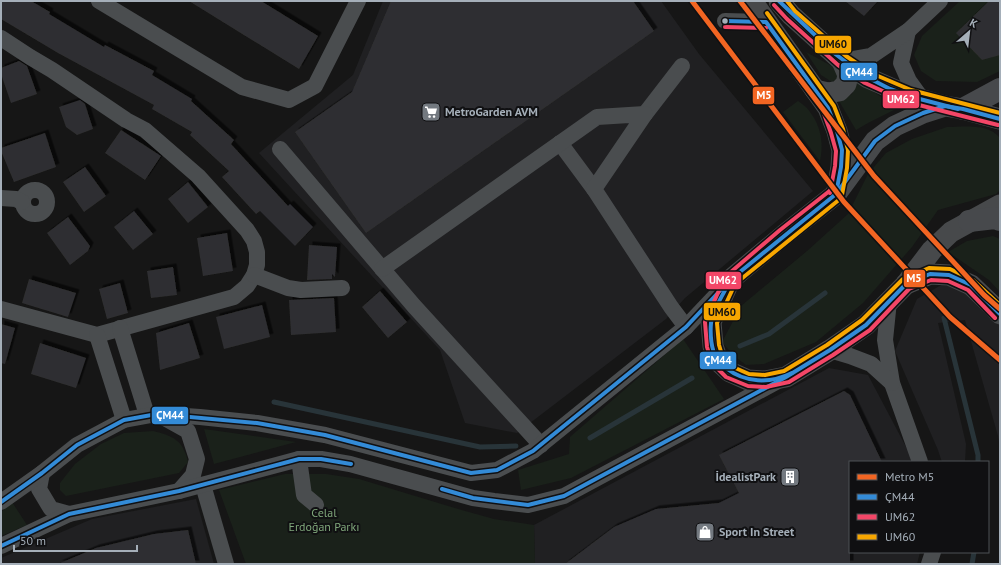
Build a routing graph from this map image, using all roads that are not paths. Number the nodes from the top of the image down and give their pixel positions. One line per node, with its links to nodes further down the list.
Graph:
1 (99, 1): 2 (street)
2 (358, 1)
3 (752, 1): 7 (main road)
4 (779, 1): 10 (main road)
5 (940, 1): 8 (street)
6 (725, 21): 7 (street)
7 (766, 22): 13 (main road)
8 (908, 31): 10 (street); 14 (street)
9 (2, 41): 28 (street)
10 (842, 61): 13 (main road); 14 (main road)
11 (682, 66): 16 (street)
12 (1000, 89): 15 (highway)
13 (815, 90): 21 (main road)
14 (922, 99): 15 (main road)
15 (954, 108): 17 (main road); 21 (main road)
16 (645, 114): 18 (street); 20 (street)
17 (1000, 119)
18 (560, 143): 20 (street); 27 (street)
19 (280, 149): 27 (street)
20 (594, 189): 35 (street)
21 (836, 194): 29 (main road)
22 (1, 198): 23 (street)
23 (22, 202)
24 (1000, 206): 26 (main road)
25 (1000, 220): 26 (highway)
26 (969, 221): 30 (main road)
27 (382, 269): 43 (street)
28 (254, 275): 31 (street); 36 (street)
29 (730, 280): 35 (street); 39 (main road)
30 (906, 284): 32 (main road); 34 (main road)
31 (342, 288)
32 (889, 301): 38 (main road); 40 (street)
33 (1, 310): 37 (street)
34 (1000, 314)
35 (686, 327): 43 (street)
36 (120, 328): 37 (street); 41 (street)
37 (97, 335): 42 (street)
38 (830, 350): 39 (main road); 40 (street)
39 (786, 377): 44 (street)
40 (892, 383): 45 (street)
41 (152, 415): 42 (street); 43 (street); 48 (street)
42 (124, 420): 46 (street)
43 (541, 445)
44 (299, 459): 47 (street); 50 (street)
45 (920, 461)
46 (42, 473): 49 (street); 51 (street)
47 (204, 485): 48 (street); 54 (street)
48 (179, 491): 51 (street)
49 (1, 502)
50 (316, 505)
51 (69, 514): 52 (street)
52 (1, 546)
53 (933, 553): 55 (street)
54 (230, 563)
55 (929, 564)

